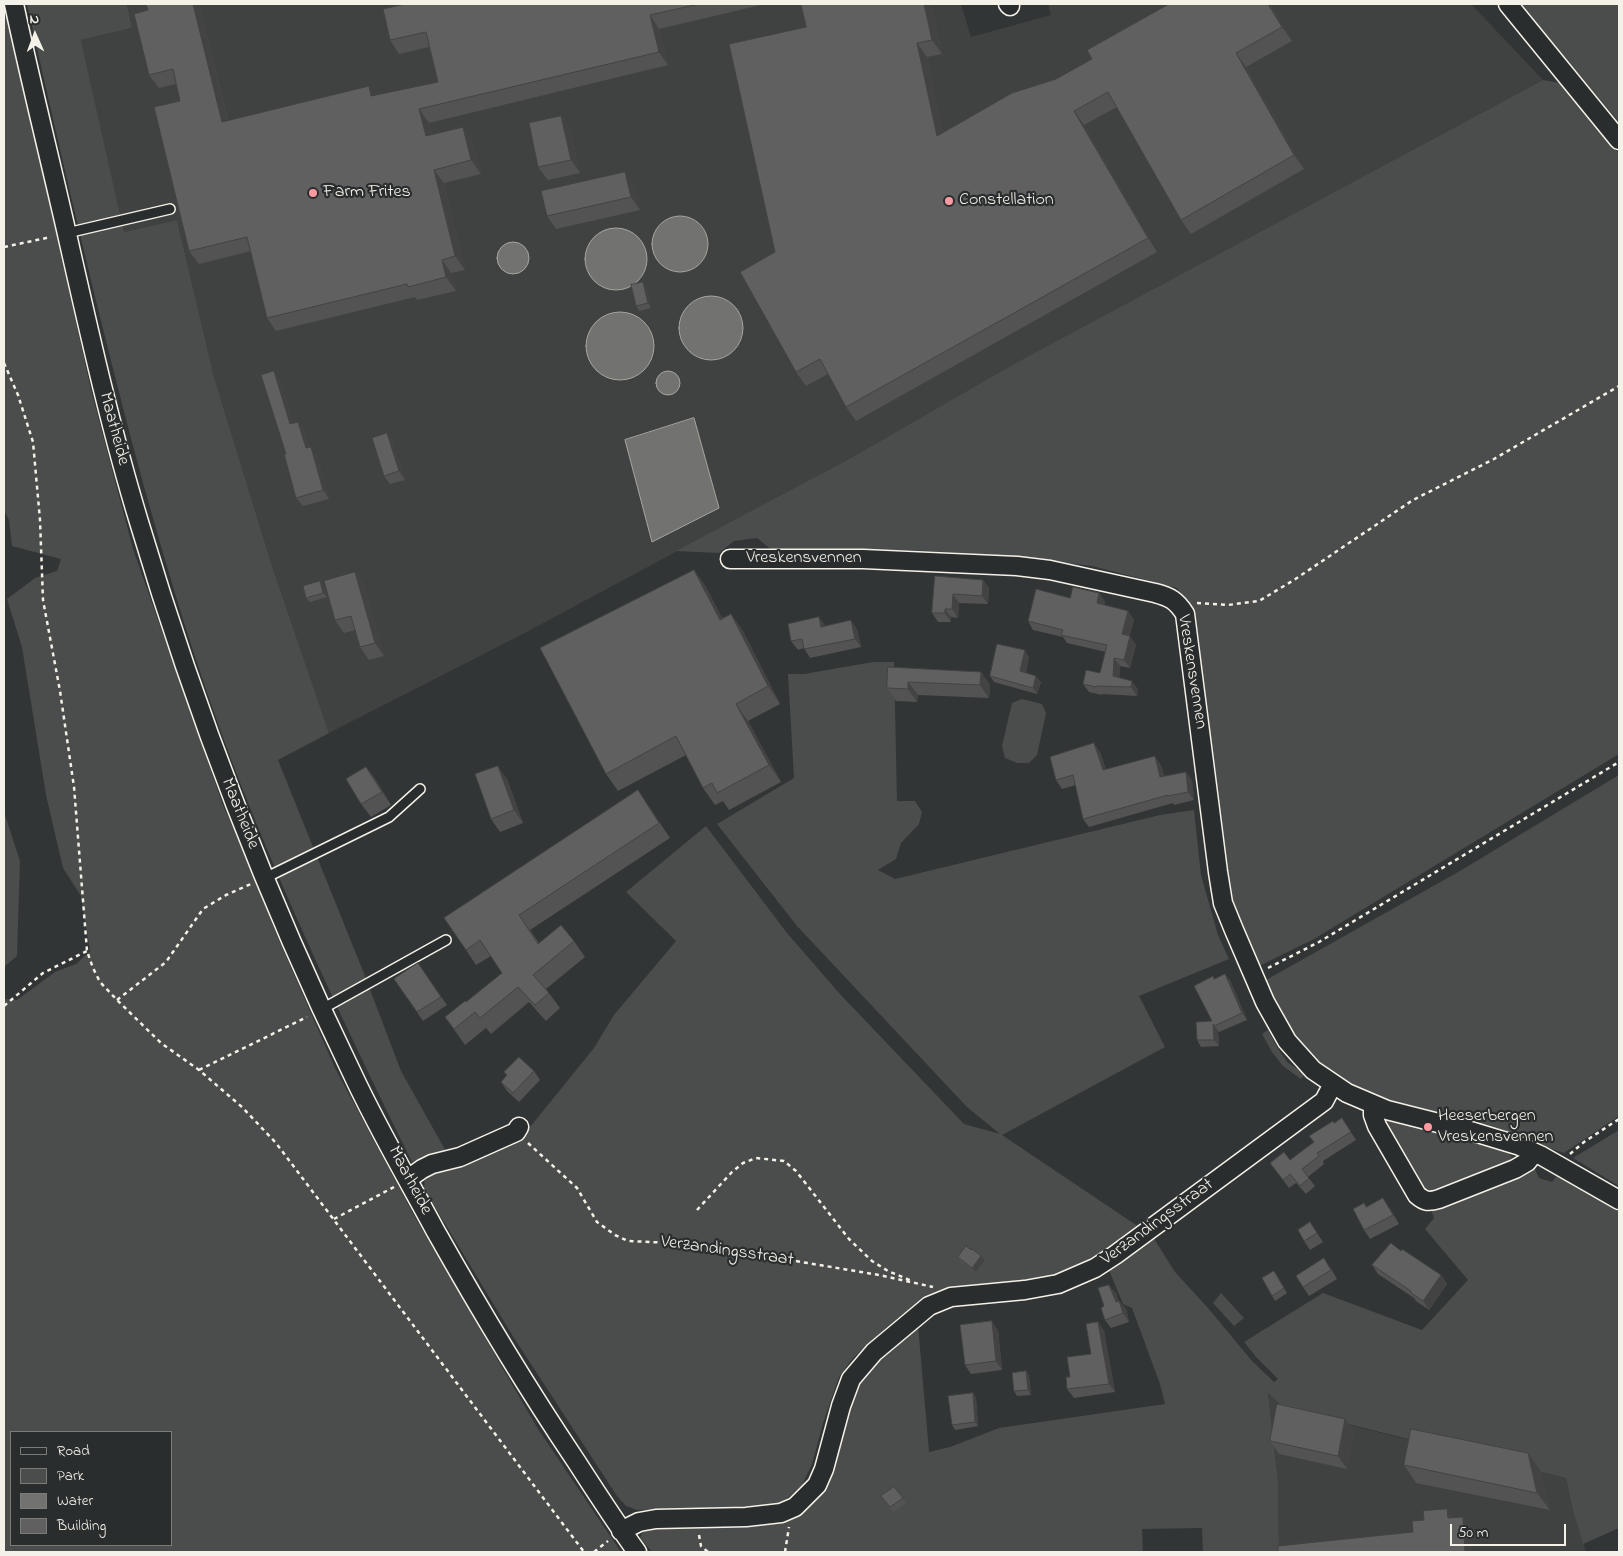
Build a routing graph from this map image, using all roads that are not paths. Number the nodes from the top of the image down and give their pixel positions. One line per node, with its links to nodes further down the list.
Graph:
1 (14, 4): 5 (street, Maatheide)
2 (1508, 4): 3 (street)
3 (1619, 140)
4 (170, 209): 5 (lane)
5 (67, 233): 8 (street, Maatheide)
6 (730, 559): 11 (street, Vreskensvennen)
7 (420, 789): 8 (lane)
8 (265, 878): 10 (street, Maatheide)
9 (446, 940): 10 (lane)
10 (322, 1009): 15 (street, Maatheide)
11 (1333, 1084): 12 (street, Vreskensvennen); 17 (street, Verzandingsstraat)
12 (1373, 1104): 14 (street, Vreskensvennen); 14 (street)
13 (517, 1129): 15 (street)
14 (1534, 1153): 16 (street, Vreskensvennen)
15 (408, 1179): 17 (street, Maatheide)
16 (1619, 1200)
17 (621, 1530): 18 (street, Maatheide)
18 (637, 1552)

